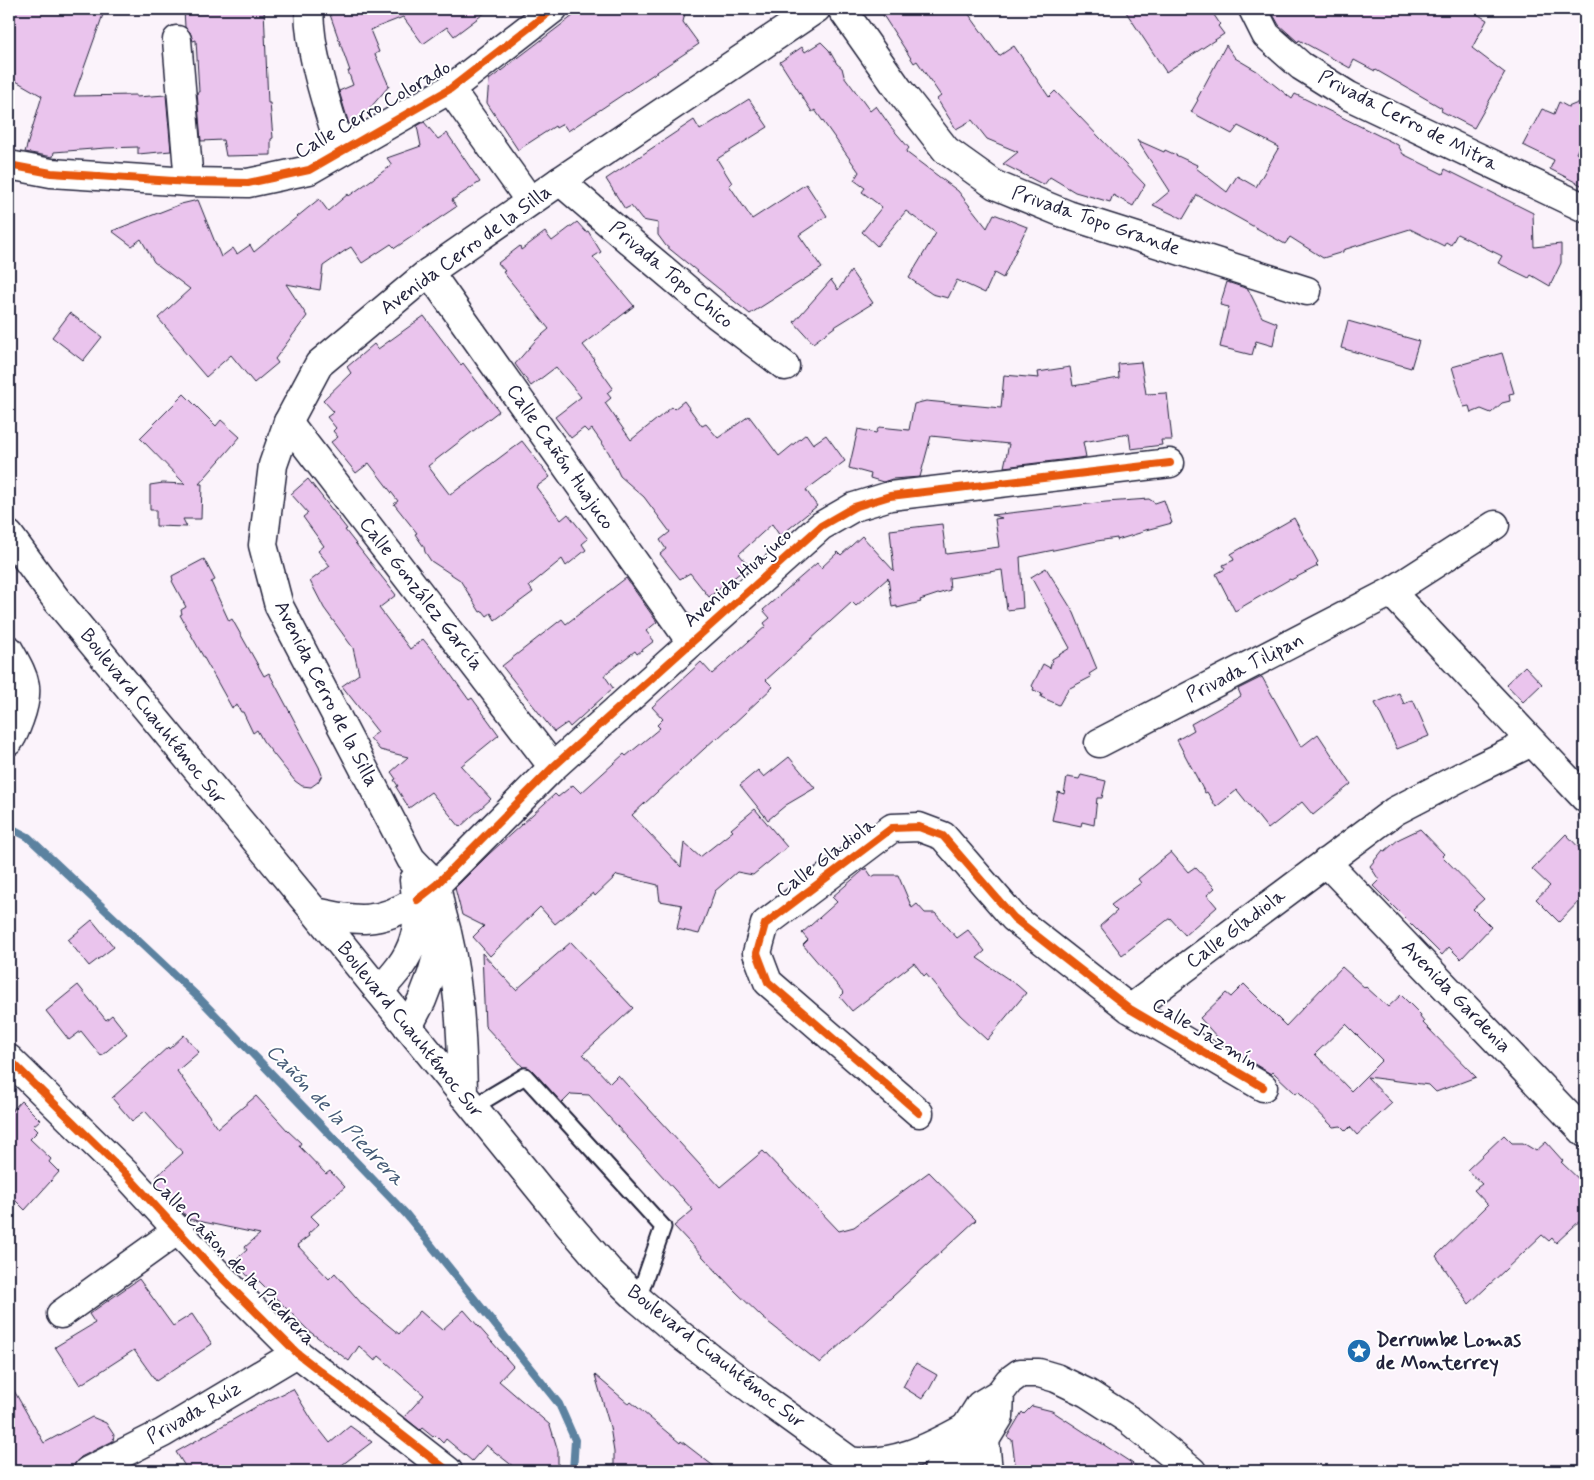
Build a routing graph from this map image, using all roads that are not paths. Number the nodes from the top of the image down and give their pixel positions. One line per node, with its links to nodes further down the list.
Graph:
1 (309, 9): 8 (street)
2 (552, 9): 7 (street, Calle Cerro Colorado)
3 (816, 9): 10 (street, Avenida Cerro de la Silla)
4 (842, 9): 15 (street, Privada Topo Grande)
5 (1253, 9): 13 (street, Privada Cerro de Mitra)
6 (177, 40): 11 (street)
7 (450, 89): 8 (street, Calle Cerro Colorado); 12 (street)
8 (340, 151): 11 (street, Calle Cerro Colorado)
9 (9, 165): 11 (street, Calle Cerro Colorado)
10 (560, 180): 12 (street, Avenida Cerro de la Silla); 16 (street, Privada Topo Chico)
11 (189, 182)
12 (530, 201): 14 (street, Avenida Cerro de la Silla)
13 (1585, 208)
14 (429, 272): 17 (street, Avenida Cerro de la Silla); 22 (street, Calle Cañón Huajuco)
15 (1306, 291)
16 (785, 366)
17 (288, 422): 27 (street, Calle González García); 30 (street, Avenida Cerro de la Silla)
18 (1170, 463): 22 (street, Avenida Huajuco)
19 (1495, 525): 21 (street, Privada Tilipan)
20 (9, 535): 31 (street, Boulevard Cuauhtémoc Sur)
21 (1391, 592): 25 (street); 26 (street, Privada Tilipan)
22 (691, 642): 27 (street, Avenida Huajuco)
23 (9, 650): 24 (street)
24 (11, 729)
25 (1532, 742): 28 (street); 29 (street, Calle Gladiola)
26 (1099, 743)
27 (553, 767): 30 (street, Avenida Huajuco)
28 (1585, 798)
29 (1326, 862): 33 (street, Calle Gladiola); 39 (street, Avenida Gardenia)
30 (431, 898): 31 (street, Avenida Huajuco); 32 (street); 34 (street); 37 (street)
31 (315, 912): 32 (street, Boulevard Cuauhtémoc Sur)
32 (379, 991): 34 (street, Boulevard Cuauhtémoc Sur)
33 (1130, 1009): 36 (street, Calle Jazmín); 38 (street, Calle Gladiola)
34 (408, 1027): 37 (street, Boulevard Cuauhtémoc Sur)
35 (9, 1059): 40 (street, Calle Cañon de la Piedrera)
36 (1263, 1087)
37 (468, 1101): 41 (street, Boulevard Cuauhtémoc Sur); 41 (lane)
38 (919, 1114)
39 (1585, 1133)
40 (178, 1230): 42 (street); 43 (street, Calle Cañon de la Piedrera)
41 (638, 1299): 45 (street, Boulevard Cuauhtémoc Sur)
42 (62, 1314)
43 (297, 1353): 46 (street, Privada Ruíz); 47 (street, Calle Cañon de la Piedrera)
44 (975, 1434): 45 (street); 48 (street); 49 (street); 50 (street); 51 (street)
45 (857, 1466)
46 (88, 1471)
47 (448, 1471)
48 (938, 1471)
49 (966, 1471)
50 (988, 1471)
51 (1192, 1471)

